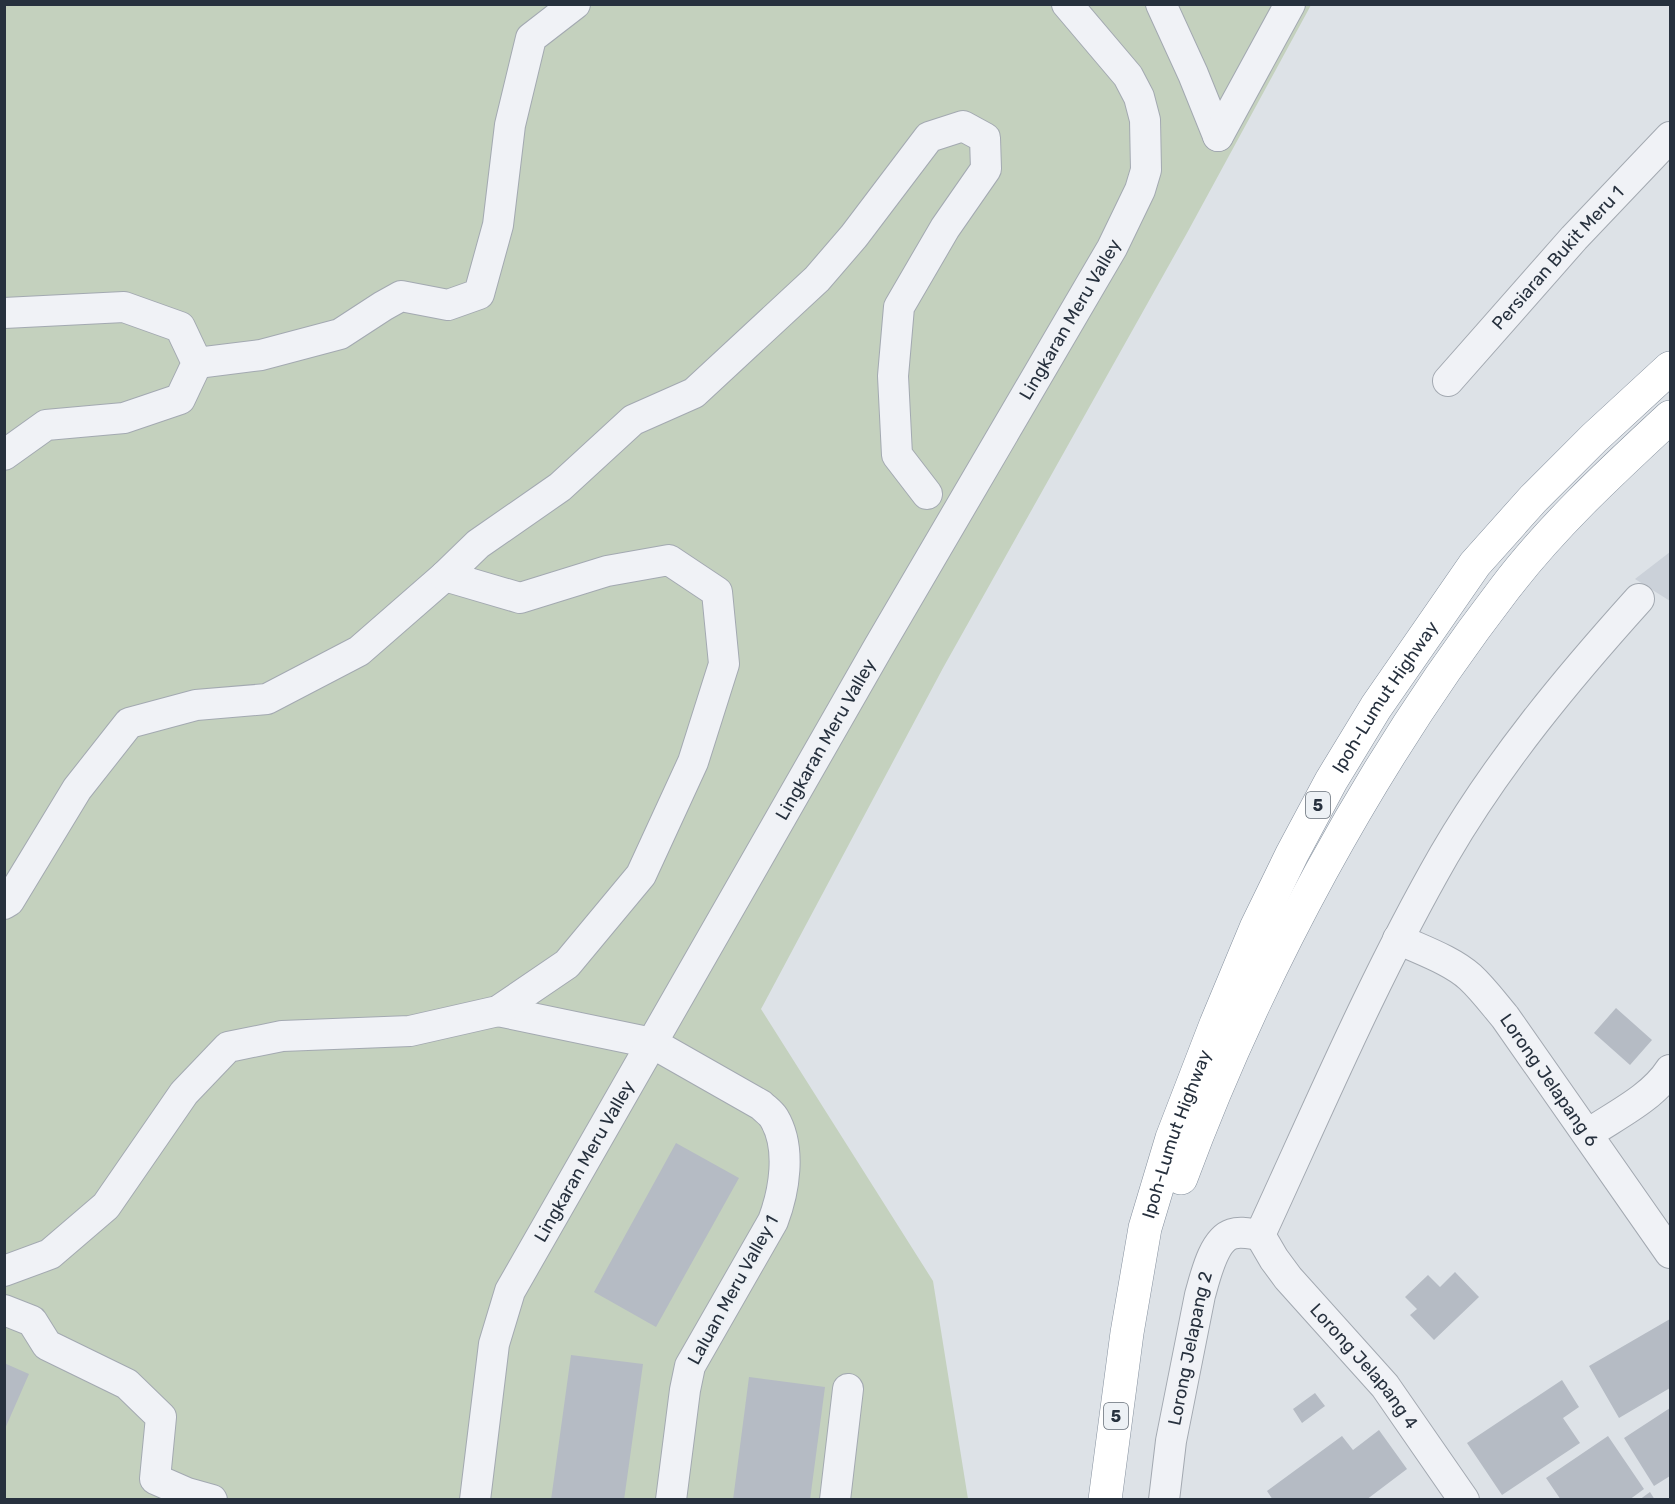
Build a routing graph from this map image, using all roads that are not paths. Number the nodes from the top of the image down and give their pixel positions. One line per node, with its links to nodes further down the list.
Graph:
1 (575, 4): 7 (street)
2 (1067, 4): 18 (street, Lingkaran Meru Valley)
3 (1161, 4): 4 (street)
4 (1290, 4)
5 (1671, 137): 9 (street, Persiaran Bukit Meru 1)
6 (4, 313): 7 (street)
7 (197, 363): 11 (street)
8 (1671, 368): 25 (highway, Ipoh-Lumut Highway / 5)
9 (1448, 381)
10 (1671, 417): 25 (highway, Ipoh-Lumut Highway / 5)
11 (4, 455)
12 (927, 494): 13 (street)
13 (445, 576): 15 (street); 17 (street)
14 (1639, 599): 16 (street)
15 (4, 904)
16 (1398, 939): 20 (street, Lorong Jelapang 6); 21 (street)
17 (498, 1011): 18 (street, Laluan Meru Valley 1); 23 (street)
18 (652, 1043): 28 (street, Lingkaran Meru Valley); 29 (street, Laluan Meru Valley 1)
19 (1671, 1070): 20 (street)
20 (1588, 1134): 22 (street, Lorong Jelapang 6)
21 (1260, 1235): 32 (street, Lorong Jelapang 2); 33 (street, Lorong Jelapang 4)
22 (1671, 1253)
23 (4, 1271)
24 (4, 1310): 27 (street)
25 (1127, 1333): 31 (highway, Ipoh-Lumut Highway / 5)
26 (848, 1389): 30 (street)
27 (212, 1500)
28 (475, 1500)
29 (671, 1500)
30 (835, 1500)
31 (1105, 1500)
32 (1164, 1500)
33 (1464, 1500)

